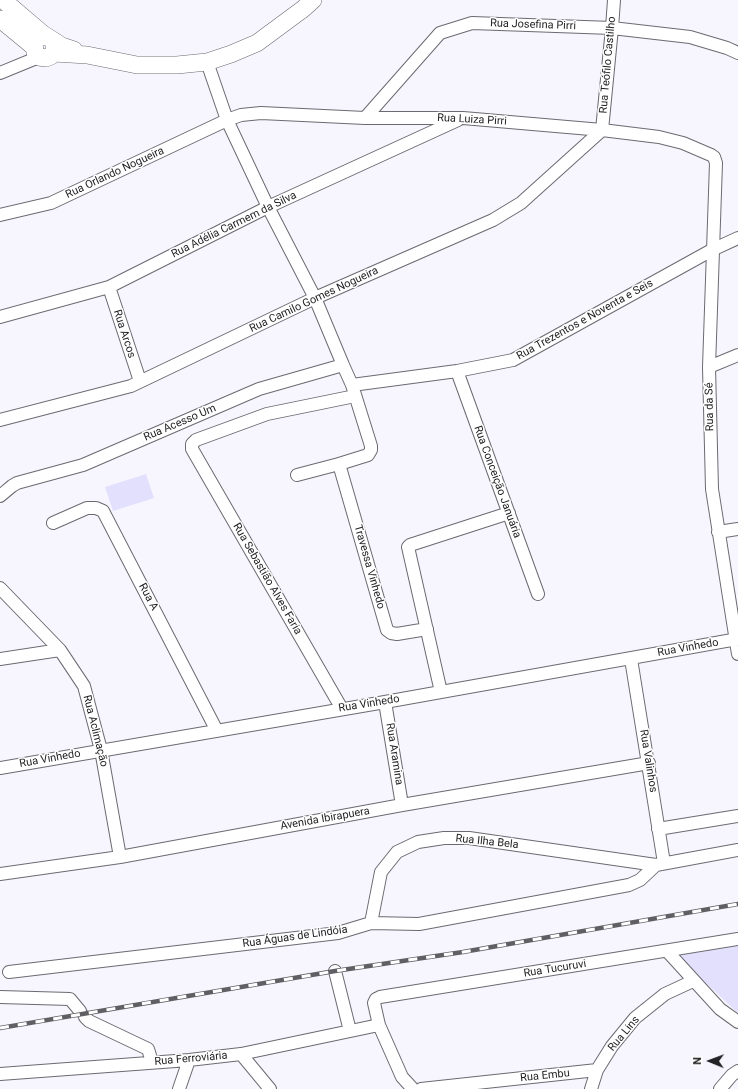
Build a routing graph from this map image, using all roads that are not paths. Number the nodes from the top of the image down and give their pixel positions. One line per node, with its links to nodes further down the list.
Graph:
1 (312, 0): 7 (street)
2 (614, 0): 4 (street, Rua Teófilo Castilho)
3 (7, 6): 5 (street)
4 (612, 28): 6 (street, Rua Josefina Pirri); 9 (street, Rua Josefina Pirri); 12 (street, Rua Teófilo Castilho)
5 (45, 46): 7 (street); 8 (street)
6 (738, 53)
7 (207, 62): 11 (street)
8 (0, 73)
9 (365, 118): 10 (street, Rua Luiza Pirri); 11 (street, Rua Luiza Pirri)
10 (463, 118): 12 (street, Rua Luiza Pirri); 14 (street, Rua Adélia Carmem da Silva)
11 (227, 120): 14 (street); 15 (street, Rua Orlando Nogueira)
12 (602, 130): 13 (street, Rua Luiza Pirri); 19 (street, Rua Camilo Gomes Nogueira)
13 (714, 157): 17 (street, Rua da Sé)
14 (268, 207): 18 (street, Rua Adélia Carmem da Silva); 19 (street)
15 (0, 215)
16 (738, 238): 17 (street, Rua Trezentos e Noventa e Seis)
17 (712, 250): 23 (street, Rua da Sé); 24 (street, Rua Trezentos e Noventa e Seis)
18 (109, 287): 20 (street, Rua Adélia Carmem da Silva); 25 (street, Rua Arcos)
19 (315, 298): 22 (street); 25 (street, Rua Camilo Gomes Nogueira)
20 (0, 317)
21 (738, 355): 23 (street)
22 (344, 365): 26 (street); 31 (street, Rua Acesso Um)
23 (709, 367): 35 (street, Rua da Sé)
24 (457, 371): 26 (street, Rua Trezentos e Noventa e Seis); 32 (street, Rua Conceição Januária)
25 (140, 381): 27 (street, Rua Camilo Gomes Nogueira)
26 (354, 390): 28 (street, Rua Trezentos e Noventa e Seis); 29 (street)
27 (0, 420)
28 (192, 449): 46 (street, Rua Sebastião Alves Faria)
29 (340, 464): 30 (street); 38 (street, Travessa Vinhedo)
30 (297, 475)
31 (0, 496)
32 (509, 514): 37 (street, Rua Conceição Januária); 38 (street)
33 (53, 523): 47 (street, Rua A)
34 (738, 529): 35 (street)
35 (718, 532): 39 (street, Rua da Sé)
36 (0, 588): 40 (street, Rua Aclimação)
37 (538, 594)
38 (427, 629): 44 (street)
39 (737, 639): 41 (street, Rua da Sé); 43 (street, Rua Vinhedo)
40 (60, 650): 42 (street); 48 (street, Rua Aclimação)
41 (738, 654)
42 (0, 659)
43 (631, 659): 44 (street, Rua Vinhedo); 49 (street, Rua Valinhos)
44 (441, 692): 45 (street, Rua Vinhedo)
45 (385, 702): 46 (street, Rua Vinhedo); 51 (street, Rua Aramina)
46 (342, 709): 47 (street, Rua Vinhedo)
47 (217, 731): 48 (street, Rua Vinhedo)
48 (101, 750): 50 (street, Rua Vinhedo); 55 (street, Rua Aclimação)
49 (649, 763): 51 (street, Avenida Ibirapuera); 53 (street, Rua Valinhos)
50 (0, 768)
51 (402, 805): 55 (street, Avenida Ibirapuera)
52 (738, 816): 53 (street)
53 (658, 829): 56 (street, Rua Valinhos)
54 (738, 850): 56 (street)
55 (120, 857): 57 (street, Avenida Ibirapuera)
56 (660, 864): 58 (street, Rua Águas de Lindóia); 58 (street, Rua Ilha Bela)
57 (0, 874)
58 (371, 923): 62 (street, Rua Águas de Lindóia)
59 (738, 939): 60 (street, Rua Tucuruvi)
60 (667, 951): 63 (street); 66 (street, Rua Tucuruvi)
61 (335, 971): 67 (street)
62 (9, 972)
63 (693, 981): 65 (street); 71 (street, Rua Lins)
64 (0, 997): 70 (street)
65 (738, 1022)
66 (379, 1025): 67 (street, Rua Ferroviária); 76 (street)
67 (350, 1031): 68 (street, Rua Ferroviária)
68 (241, 1054): 69 (street, Rua Ferroviária); 75 (street)
69 (189, 1060): 70 (street, Rua Ferroviária); 74 (street)
70 (152, 1062): 73 (street, Rua Ferroviária)
71 (597, 1070): 77 (street, Rua Embu); 78 (street, Rua Lins)
72 (738, 1071): 79 (street)
73 (0, 1074)
74 (179, 1089)
75 (270, 1089)
76 (413, 1089)
77 (421, 1089)
78 (591, 1089)
79 (720, 1089)

